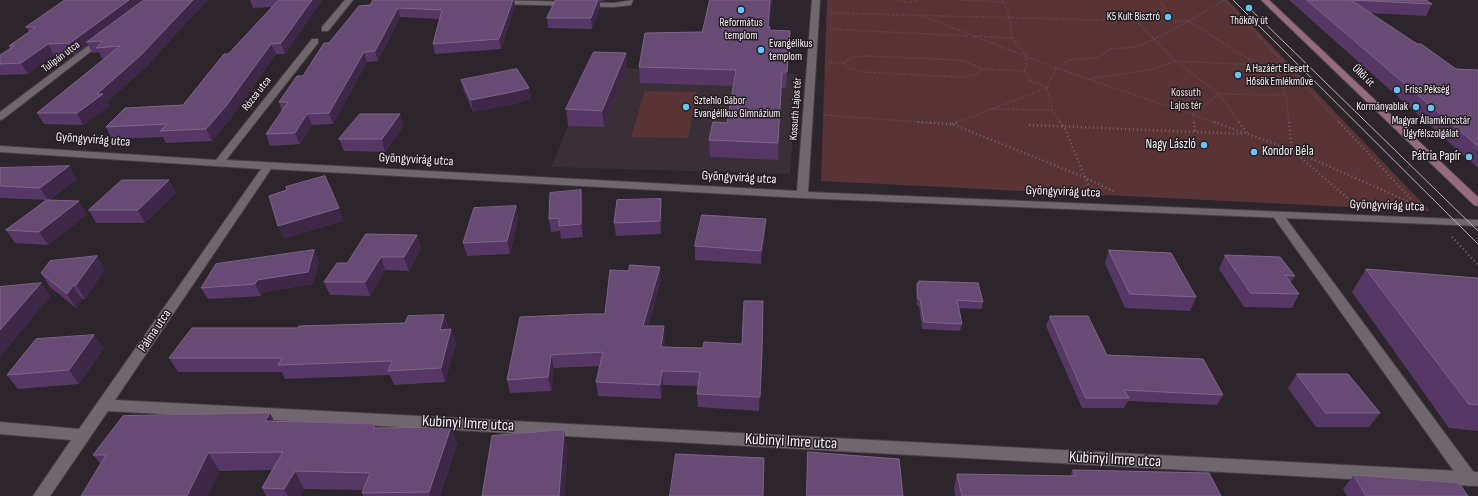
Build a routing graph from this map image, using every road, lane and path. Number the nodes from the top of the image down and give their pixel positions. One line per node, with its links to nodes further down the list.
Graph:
1 (349, 0): 18 (street)
2 (629, 0): 11 (street)
3 (816, 0): 12 (street, Kossuth Lajos tér)
4 (897, 0): 5 (path)
5 (919, 0)
6 (960, 0): 10 (path)
7 (1159, 0): 16 (path)
8 (1225, 0): 15 (path); 32 (path)
9 (1265, 0): 53 (main road, Üllői út)
10 (1004, 1): 14 (path)
11 (489, 2)
12 (815, 12): 13 (path); 17 (street, Kossuth Lajos tér)
13 (922, 16): 14 (path); 20 (path)
14 (1010, 18): 16 (path); 21 (path)
15 (1189, 21): 16 (path); 22 (path); 26 (path)
16 (1137, 22): 22 (path)
17 (813, 28): 20 (path); 38 (street, Kossuth Lajos tér)
18 (325, 29)
19 (112, 33): 40 (street, Tulipán utca)
20 (971, 36): 21 (path); 24 (path)
21 (1012, 38): 24 (path)
22 (1153, 40): 25 (path); 27 (path)
23 (315, 41): 48 (street, Rózsa utca)
24 (1027, 56): 27 (path); 29 (path)
25 (1175, 61): 26 (path); 31 (path); 34 (path)
26 (1259, 65): 30 (path)
27 (1056, 68): 31 (path); 33 (path)
28 (983, 70): 28 (path); 29 (path)
29 (1026, 71): 33 (path)
30 (1278, 78): 32 (path); 35 (path)
31 (1089, 79): 39 (path)
32 (1299, 79): 47 (path)
33 (1047, 88): 36 (path); 37 (path)
34 (1219, 94): 35 (path); 39 (path); 45 (path)
35 (1286, 95): 47 (path)
36 (988, 109): 37 (path); 41 (path)
37 (1052, 110): 43 (path)
38 (807, 114): 41 (path); 52 (street, Kossuth Lajos tér)
39 (1193, 114): 44 (path); 45 (path)
40 (0, 117)
41 (952, 124): 50 (path)
42 (1029, 125): 43 (path)
43 (1064, 127): 44 (path); 50 (path)
44 (1194, 132): 45 (path)
45 (1247, 134): 47 (path)
46 (0, 149): 48 (street, Gyöngyvirág utca)
47 (1292, 150): 56 (path)
48 (219, 162): 49 (street, Gyöngyvirág utca)
49 (268, 166): 52 (street, Gyöngyvirág utca); 60 (street, Pálma utca)
50 (1084, 177): 51 (path); 54 (path)
51 (1120, 194)
52 (802, 195): 54 (street, Gyöngyvirág utca)
53 (1478, 203)
54 (1099, 208): 55 (street, Gyöngyvirág utca)
55 (1278, 215): 56 (street, Gyöngyvirág utca); 63 (street)
56 (1371, 219): 57 (street, Gyöngyvirág utca)
57 (1436, 221): 58 (street, Gyöngyvirág utca); 59 (path)
58 (1478, 223)
59 (1477, 263)
60 (105, 405): 62 (street, Pálma utca); 63 (street, Kubinyi Imre utca)
61 (0, 428): 62 (street)
62 (82, 435): 64 (street, Pálma utca)
63 (1473, 479)
64 (41, 496)

